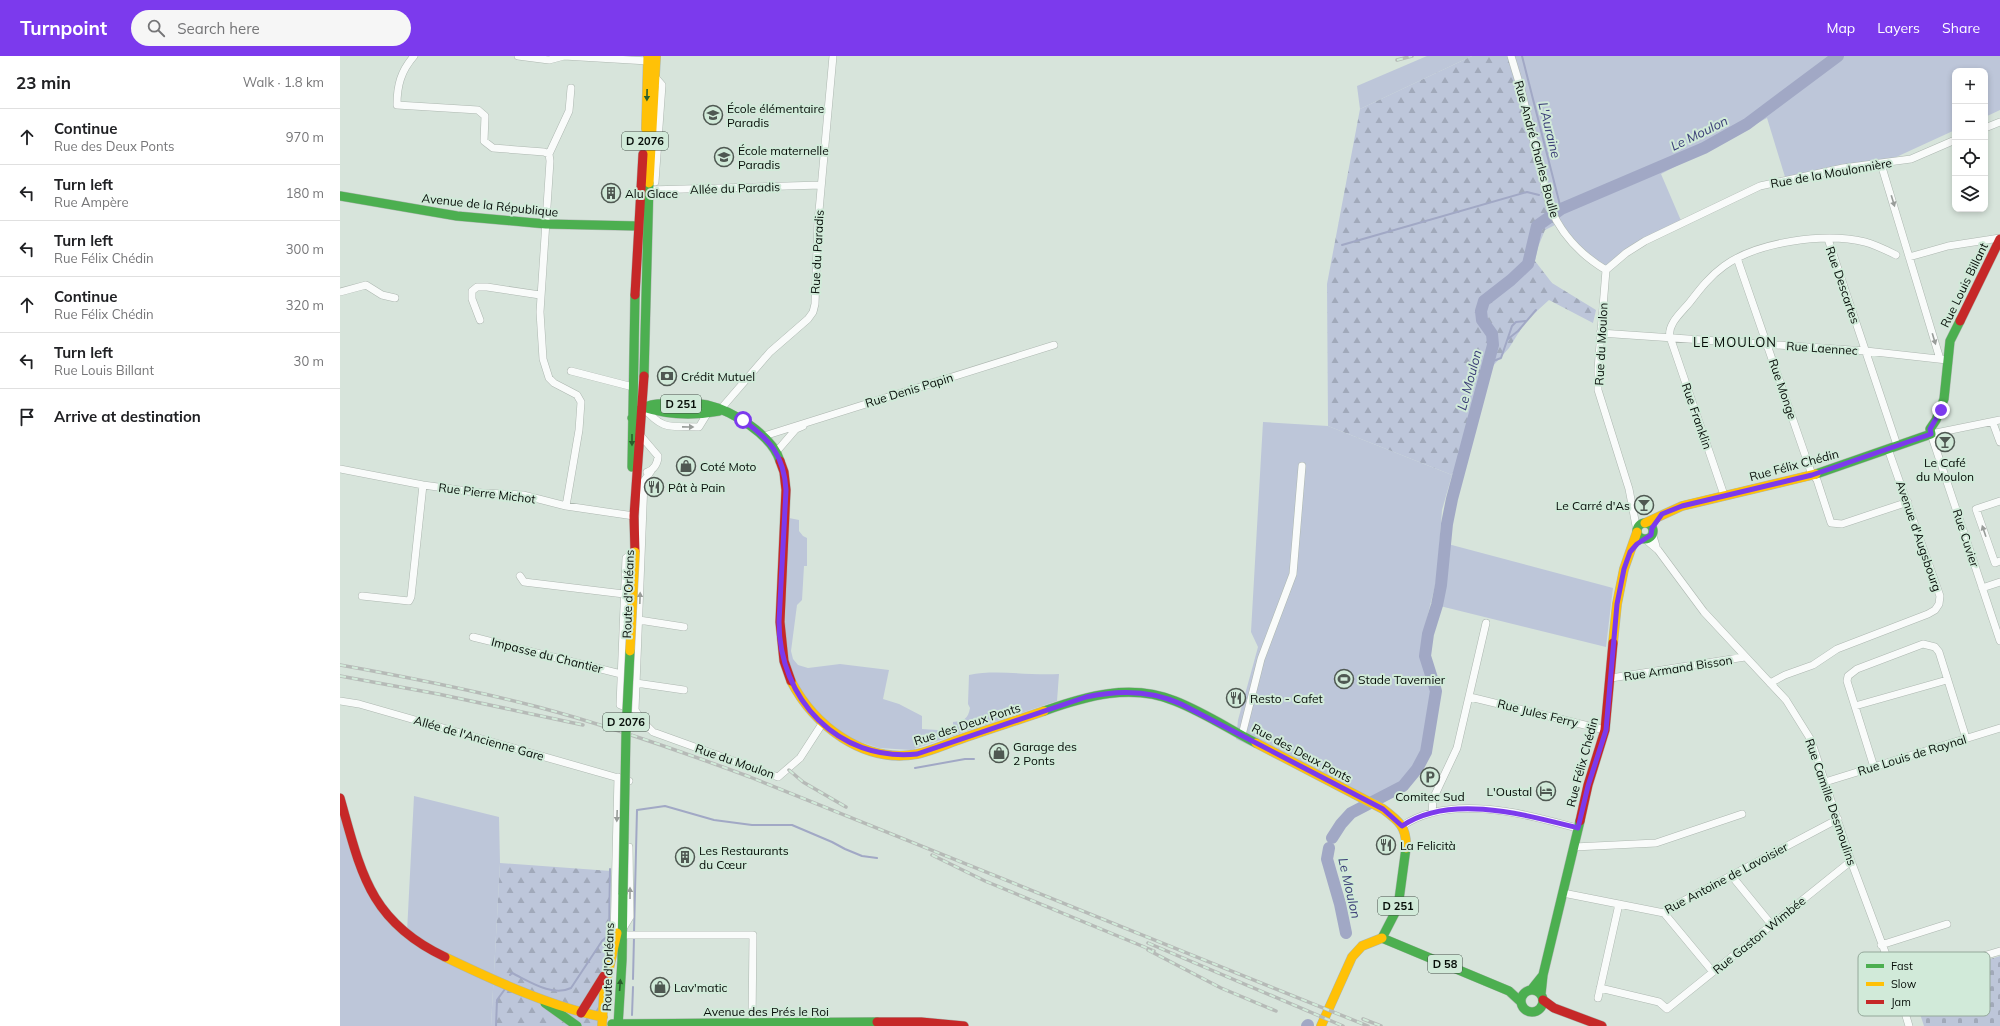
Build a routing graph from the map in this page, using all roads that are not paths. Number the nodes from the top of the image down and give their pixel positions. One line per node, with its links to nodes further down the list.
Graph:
1 (414, 56): 11 (street)
2 (518, 56): 3 (street)
3 (564, 56): 6 (street)
4 (833, 56): 13 (street, Rue du Paradis)
5 (1511, 56): 24 (street, Rue André Charles Boulle)
6 (651, 58): 14 (main road, Route d'Orléans / D 2076); 18 (main road, Route d'Orléans / D 2076, one-way to 18)
7 (570, 88): 11 (street)
8 (2000, 122): 9 (street)
9 (1988, 127)
10 (1952, 141): 12 (street, Rue de la Moulonnière)
11 (549, 154): 17 (street)
12 (1881, 164): 22 (street, one-way to 22); 24 (street, Rue de la Moulonnière)
13 (821, 185): 14 (street, Allée du Paradis); 40 (street, Rue du Paradis)
14 (652, 190): 16 (main road, Route d'Orléans / D 2076)
15 (340, 196): 17 (main road, Avenue de la République)
16 (648, 222): 18 (main road); 30 (main road, Route d'Orléans / D 2076)
17 (546, 224): 18 (main road, Avenue de la République); 26 (street)
18 (638, 226): 28 (main road, Route d'Orléans / D 2076); 30 (main road, Route d'Orléans / D 2076)
19 (1828, 239): 21 (street); 23 (street); 35 (street, Rue Descartes)
20 (2000, 239): 22 (street); 36 (main road, Rue Louis Billant)
21 (1896, 255)
22 (1909, 257): 36 (street, one-way to 36)
23 (1737, 258): 32 (street); 33 (street, Rue Monge)
24 (1606, 270): 31 (street, Rue du Moulon)
25 (340, 292): 27 (street)
26 (540, 295): 29 (street); 61 (street)
27 (395, 298)
28 (635, 298): 38 (main road, Route d'Orléans / D 2076); 39 (main road, Route d'Orléans / D 2076)
29 (480, 320)
30 (646, 320): 39 (main road, Route d'Orléans / D 2076)
31 (1600, 333): 32 (street, Rue Laennec); 63 (street, Rue du Moulon)
32 (1670, 337): 33 (street, Rue Laennec); 58 (street, Rue Franklin)
33 (1767, 344): 35 (street, Rue Laennec); 56 (street, Rue Monge)
34 (1054, 345): 43 (street, Rue Denis Papin)
35 (1866, 351): 36 (street, Rue Laennec); 49 (street, Rue Descartes)
36 (1944, 360): 46 (main road, Rue Louis Billant)
37 (571, 371): 38 (street)
38 (633, 387): 42 (main road, Route d'Orléans / D 2076)
39 (643, 407): 40 (main road, Rue des Deux Ponts / D 251); 41 (main road, Rue des Deux Ponts / D 251); 41 (street, one-way to 41); 42 (main road); 47 (main road, Route d'Orléans / D 2076)
40 (719, 411): 41 (main road, Rue des Deux Ponts / D 251); 45 (main road, Rue des Deux Ponts / D 251)
41 (707, 414)
42 (632, 418): 62 (main road, Route d'Orléans / D 2076, one-way to 62)
43 (814, 420): 45 (street, Rue Denis Papin); 51 (street)
44 (1997, 421): 46 (street); 48 (street)
45 (761, 434): 51 (main road, Rue des Deux Ponts / D 251)
46 (1931, 434): 49 (main road, Rue Félix Chédin); 68 (street, Rue Cuvier)
47 (641, 436): 54 (street, Route d'Orléans); 55 (main road, Route d'Orléans / D 2076)
48 (2000, 442)
49 (1897, 445): 50 (main road, Rue Félix Chédin)
50 (1888, 449): 56 (main road, Rue Félix Chédin); 60 (street, Avenue d'Augsbourg)
51 (777, 452): 87 (main road, Rue des Deux Ponts / D 251)
52 (1302, 466): 90 (street)
53 (340, 469): 57 (street, Rue Pierre Michot)
54 (651, 471): 55 (street); 71 (street, Route d'Orléans, one-way to 54)
55 (638, 473): 62 (main road, Route d'Orléans / D 2076)
56 (1812, 475): 58 (main road, Rue Félix Chédin); 60 (street, Rue Monge)
57 (423, 485): 61 (street, Rue Pierre Michot); 70 (street)
58 (1724, 495): 63 (main road, Rue Félix Chédin)
59 (2000, 501): 65 (street, one-way to 59)
60 (1908, 502): 81 (street, Avenue d'Augsbourg)
61 (566, 506): 62 (street, Rue Pierre Michot)
62 (634, 511): 64 (main road, Route d'Orléans / D 2076)
63 (1644, 531): 76 (street, Rue Camille Desmoulins); 78 (main road, Rue Félix Chédin)
64 (635, 552): 69 (street, Route d'Orléans); 106 (main road, Route d'Orléans / D 2076, bridge)
65 (2000, 561)
66 (520, 576): 69 (street)
67 (2000, 582): 68 (street)
68 (1982, 588): 75 (street, Rue Cuvier)
69 (624, 594): 77 (street, Route d'Orléans)
70 (362, 596)
71 (639, 620): 73 (street); 80 (street, Route d'Orléans)
72 (1486, 623): 83 (street)
73 (684, 628)
74 (474, 637): 77 (street, Impasse du Chantier)
75 (2000, 641)
76 (1745, 657): 78 (street, Rue Armand Bisson); 81 (street, Rue Camille Desmoulins)
77 (621, 674): 86 (street, Route d'Orléans)
78 (1611, 678): 89 (main road, Rue Félix Chédin)
79 (1948, 680): 85 (street); 85 (street); 91 (street)
80 (636, 683): 82 (street); 86 (street, Route d'Orléans)
81 (1770, 683): 94 (street, Rue Camille Desmoulins)
82 (684, 690)
83 (1470, 696): 89 (street, Rue Jules Ferry); 96 (street)
84 (340, 701): 93 (street, Allée de l'Ancienne Gare)
85 (1854, 706): 92 (street)
86 (635, 710): 87 (street, Rue du Moulon)
87 (822, 724): 90 (main road, Rue des Deux Ponts / D 251)
88 (2000, 728): 91 (street, Rue Louis de Raynal)
89 (1606, 730): 100 (main road, Rue Félix Chédin)
90 (1242, 735): 99 (main road, Rue des Deux Ponts / D 251)
91 (1966, 738): 92 (street, Rue Louis de Raynal)
92 (1874, 767): 94 (street, Rue Louis de Raynal)
93 (618, 777): 110 (street, one-way to 93); 113 (street, one-way to 113)
94 (1824, 782): 98 (street, Rue Camille Desmoulins)
95 (340, 798): 123 (main road)
96 (1432, 813): 99 (street); 100 (street)
97 (1742, 814): 101 (street)
98 (1838, 820): 102 (street, Rue Camille Desmoulins); 103 (street, Rue Antoine de Lavoisier)
99 (1402, 826): 111 (main road, D 251)
100 (1578, 828): 101 (main road, Rue Félix Chédin)
101 (1574, 847): 104 (main road, Rue Félix Chédin)
102 (1851, 861): 108 (street, Rue Gaston Wimbée); 112 (street, Rue Camille Desmoulins)
103 (1731, 875): 107 (street, Rue Antoine de Lavoisier); 108 (street)
104 (1563, 893): 105 (street, Rue Antoine de Lavoisier); 119 (main road, Rue Félix Chédin)
105 (1619, 904): 107 (street, Rue Antoine de Lavoisier); 120 (street)
106 (622, 908): 110 (main road, Route d'Orléans / D 2076); 113 (main road, Route d'Orléans / D 2076)
107 (1664, 913): 118 (street)
108 (1771, 924): 118 (street, Rue Gaston Wimbée)
109 (1947, 924): 112 (street)
110 (622, 932): 130 (street); 132 (main road, Route d'Orléans / D 2076, one-way to 110)
111 (1382, 938): 121 (main road, D 58); 135 (main road)
112 (1881, 945): 115 (street, Rue Camille Desmoulins)
113 (614, 951): 117 (main road, Route d'Orléans / D 2076); 132 (main road, D 2076)
114 (2000, 951): 116 (street)
115 (1884, 952)
116 (1990, 954)
117 (608, 970): 127 (main road, D 2076); 129 (main road, Route d'Orléans / D 2076)
118 (1713, 972): 120 (street, Rue Gaston Wimbée)
119 (1543, 975): 122 (main road, Rue Félix Chédin); 125 (main road, Rue Félix Chédin)
120 (1600, 988): 124 (street)
121 (1509, 991): 122 (main road, D 58); 126 (main road, D 58)
122 (1528, 991): 125 (main road); 126 (main road, Rue Félix Chédin)
123 (538, 997): 127 (main road); 133 (main road)
124 (1598, 998)
125 (1541, 1001): 126 (main road); 136 (main road)
126 (1521, 1002)
127 (581, 1013): 129 (main road)
128 (1906, 1016): 137 (street, Rue Camille Desmoulins)
129 (603, 1021): 132 (main road)
130 (752, 1023): 131 (main road, Avenue des Prés le Roi); 132 (main road, Avenue des Prés le Roi)
131 (921, 1024): 134 (main road, Avenue des Prés le Roi)
132 (614, 1025)
133 (577, 1026)
134 (964, 1026)
135 (1321, 1026)
136 (1602, 1026)
137 (1909, 1026)

